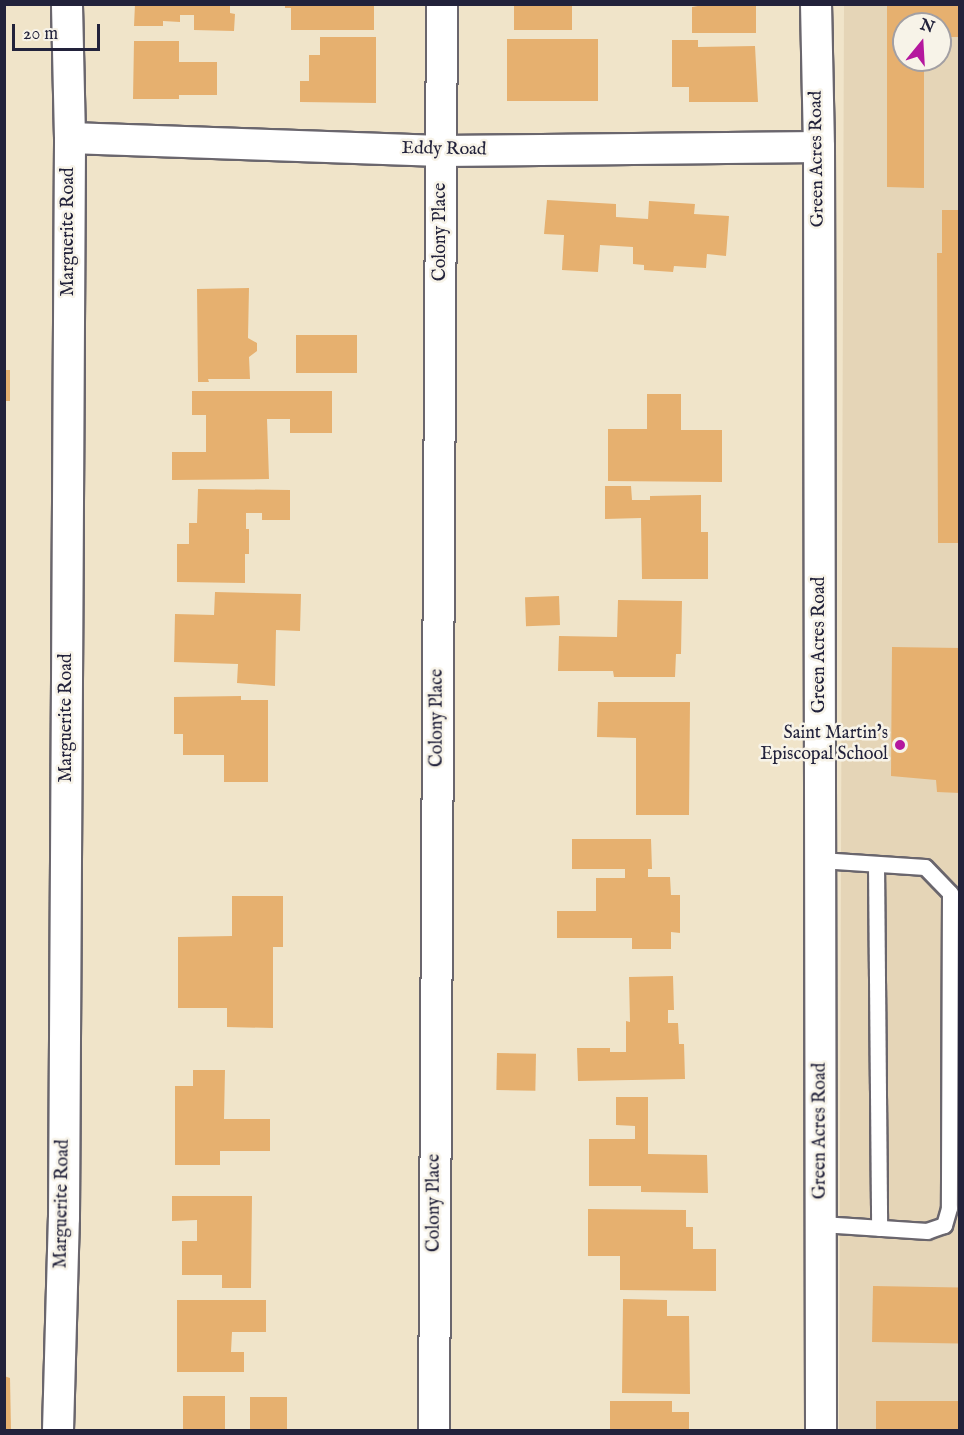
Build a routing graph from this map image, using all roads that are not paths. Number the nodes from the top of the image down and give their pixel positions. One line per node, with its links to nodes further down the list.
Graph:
1 (67, 4): 4 (street, Marguerite Road)
2 (442, 4): 6 (street, Colony Place)
3 (816, 4): 5 (street, Green Acres Road)
4 (69, 138): 6 (street, Eddy Road); 11 (street, Marguerite Road)
5 (819, 147): 6 (street, Eddy Road); 7 (street, Green Acres Road)
6 (441, 151): 12 (street, Colony Place)
7 (820, 860): 8 (lane); 9 (street, Green Acres Road)
8 (876, 864): 10 (lane); 10 (lane)
9 (821, 1224): 10 (lane); 13 (street, Green Acres Road)
10 (879, 1228)
11 (58, 1431)
12 (434, 1431)
13 (821, 1431)

